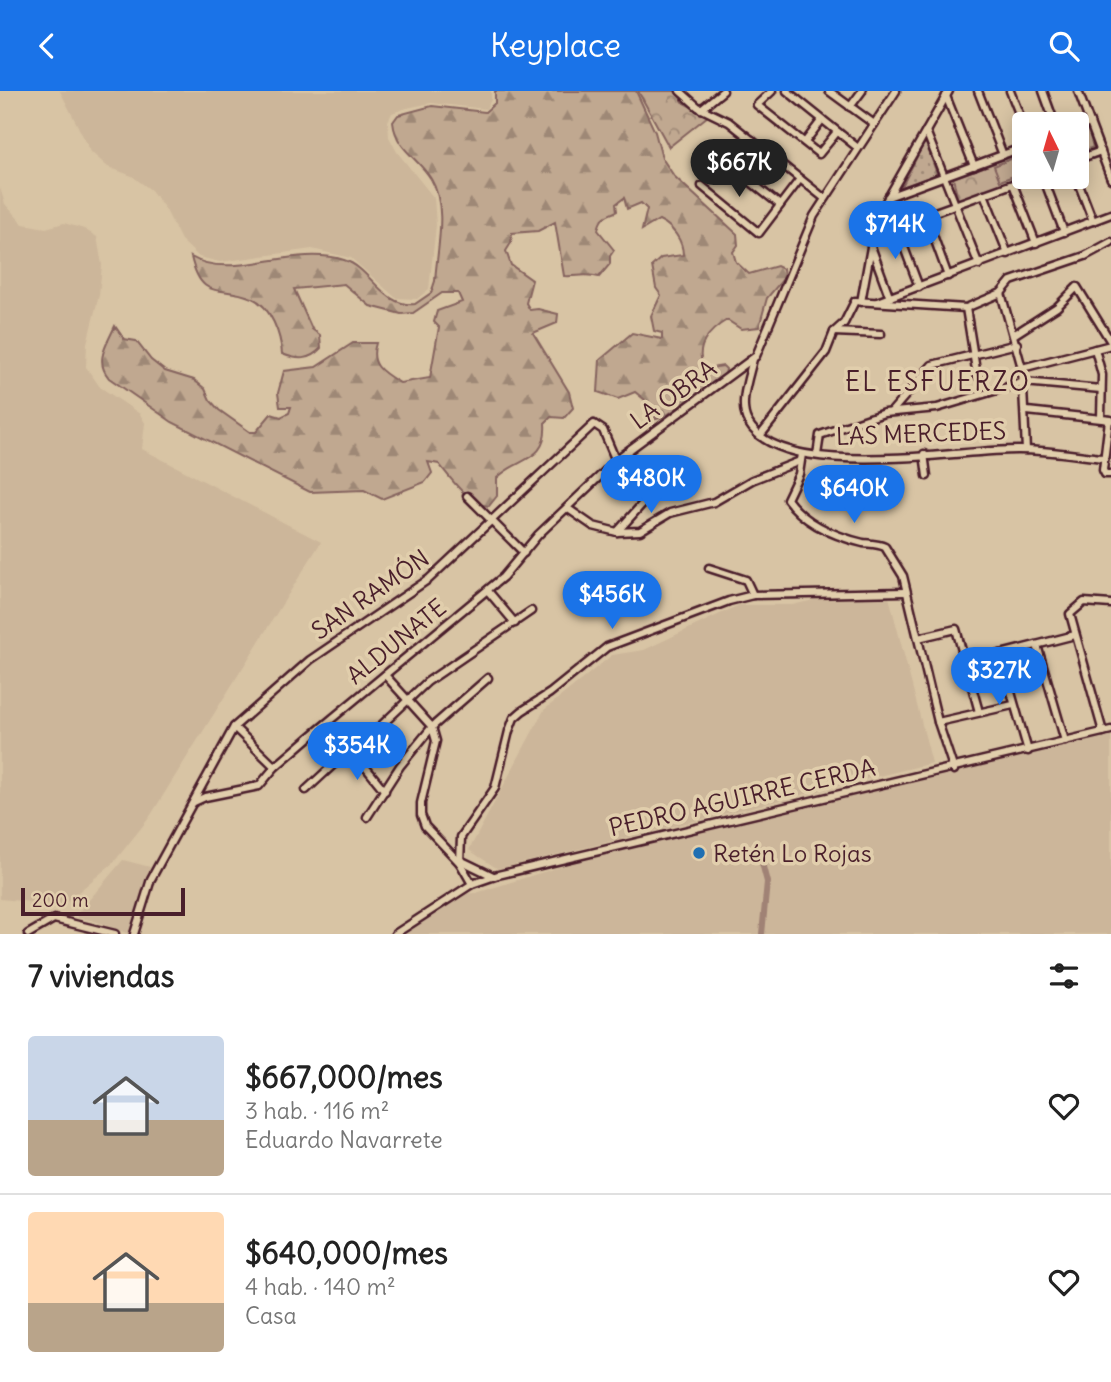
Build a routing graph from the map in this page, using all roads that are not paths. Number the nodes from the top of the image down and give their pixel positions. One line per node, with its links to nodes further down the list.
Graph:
1 (680, 91): 14 (street)
2 (723, 91): 14 (street)
3 (772, 91): 23 (street)
4 (786, 91): 17 (street)
5 (829, 91): 13 (street)
6 (862, 91): 13 (street)
7 (897, 91): 19 (street)
8 (978, 91): 27 (street)
9 (1010, 91): 15 (street)
10 (1043, 91): 16 (street)
11 (1078, 91): 18 (street)
12 (948, 93): 20 (street); 31 (street)
13 (850, 107): 19 (street)
14 (701, 109): 22 (street)
15 (1018, 112)
16 (1051, 112)
17 (821, 121): 21 (street); 23 (street)
18 (1090, 123): 25 (street)
19 (874, 124): 24 (street)
20 (926, 131): 32 (street); 41 (street)
21 (837, 132): 23 (street); 24 (street)
22 (752, 140): 30 (street); 33 (street)
23 (805, 142)
24 (858, 148): 42 (street)
25 (1101, 151): 28 (street); 34 (street)
26 (1012, 152): 27 (street)
27 (1003, 155): 31 (street)
28 (1089, 155)
29 (723, 160): 30 (street)
30 (732, 166): 43 (street)
31 (974, 166): 32 (street)
32 (944, 177): 41 (street); 44 (street)
33 (800, 179): 42 (street); 43 (street)
34 (1111, 179)
35 (1012, 184): 40 (street)
36 (702, 186): 43 (street)
37 (1015, 189): 52 (street)
38 (1048, 189): 49 (street)
39 (1081, 189): 47 (street)
40 (984, 194): 44 (street); 54 (street)
41 (888, 197): 50 (street)
42 (824, 198): 72 (street)
43 (780, 205)
44 (955, 205): 46 (street); 55 (street)
45 (1111, 214): 47 (street)
46 (926, 216): 48 (street); 56 (street)
47 (1093, 221): 49 (street)
48 (897, 226): 50 (street); 57 (street)
49 (1064, 232): 52 (street)
50 (874, 234): 53 (street)
51 (1111, 241): 58 (street)
52 (1036, 243): 54 (street)
53 (871, 247): 59 (street); 60 (street)
54 (1008, 254): 55 (street)
55 (979, 265): 56 (street)
56 (948, 276): 57 (street)
57 (919, 287): 59 (street)
58 (1002, 293): 62 (street); 67 (street)
59 (890, 298): 61 (street)
60 (861, 302): 61 (street); 63 (street)
61 (875, 303): 62 (street)
62 (966, 308): 71 (street)
63 (844, 323): 64 (street); 65 (street)
64 (834, 332): 65 (street); 81 (street)
65 (844, 333): 66 (street)
66 (881, 334)
67 (1015, 334): 68 (street); 69 (street)
68 (1017, 344): 71 (street); 73 (street)
69 (1111, 344): 70 (street)
70 (1095, 349): 73 (street); 76 (street)
71 (973, 353): 74 (street); 77 (street)
72 (753, 359): 81 (street); 87 (street, LA OBRA)
73 (1022, 368): 75 (street)
74 (977, 376)
75 (1024, 382): 76 (street); 77 (street); 78 (street)
76 (1101, 389): 79 (street)
77 (892, 411): 84 (street)
78 (1027, 411): 79 (street); 82 (street)
79 (1101, 417): 80 (street)
80 (1110, 420): 86 (street)
81 (760, 436): 85 (street)
82 (1027, 450): 83 (street, LAS MERCEDES); 86 (street, LAS MERCEDES)
83 (924, 454): 84 (street, LAS MERCEDES); 89 (street)
84 (817, 455): 85 (street, LAS MERCEDES)
85 (801, 457): 94 (street, LAS MERCEDES); 98 (street)
86 (1103, 458): 88 (street)
87 (616, 461): 92 (street, ALDUNATE); 93 (street, SAN RAMÓN)
88 (1111, 474)
89 (927, 476)
90 (658, 481): 94 (street)
91 (467, 496): 93 (street)
92 (567, 508): 94 (street, LAS MERCEDES); 95 (street, ALDUNATE)
93 (492, 521): 95 (street); 115 (street, SAN RAMÓN)
94 (617, 532)
95 (524, 553): 97 (street, ALDUNATE)
96 (709, 568): 99 (street)
97 (488, 591): 102 (street); 108 (street, ALDUNATE)
98 (905, 592): 99 (street); 104 (street)
99 (753, 595): 128 (street)
100 (1111, 604): 103 (street)
101 (531, 611): 102 (street)
102 (515, 623): 110 (street)
103 (1075, 635): 105 (street); 118 (street)
104 (918, 638): 107 (street); 113 (street)
105 (1037, 645): 106 (street); 119 (street)
106 (1000, 654): 107 (street); 111 (street)
107 (965, 663): 112 (street)
108 (385, 675): 110 (street); 114 (street, ALDUNATE)
109 (488, 678): 116 (street)
110 (407, 702): 116 (street); 121 (street)
111 (1013, 705): 112 (street); 120 (street)
112 (979, 712): 113 (street)
113 (938, 722): 123 (street)
114 (325, 725): 121 (street); 122 (street, ALDUNATE)
115 (234, 727): 122 (street); 126 (street, SAN RAMÓN)
116 (432, 727): 125 (street); 128 (street)
117 (1111, 730): 118 (street, PEDRO AGUIRRE CERDA)
118 (1103, 732): 119 (street, PEDRO AGUIRRE CERDA)
119 (1065, 741): 120 (street, PEDRO AGUIRRE CERDA)
120 (1028, 751): 123 (street, PEDRO AGUIRRE CERDA)
121 (351, 752): 124 (street); 125 (street)
122 (275, 767): 126 (street, ALDUNATE)
123 (954, 770): 129 (street, PEDRO AGUIRRE CERDA)
124 (306, 790)
125 (385, 791): 127 (street)
126 (194, 802): 134 (street)
127 (366, 817)
128 (460, 861): 129 (street); 130 (street)
129 (494, 876): 130 (street, PEDRO AGUIRRE CERDA)
130 (472, 884): 135 (street, PEDRO AGUIRRE CERDA)
131 (98, 932): 132 (street); 133 (street)
132 (28, 934)
133 (115, 934)
134 (134, 934)
135 (396, 934)

